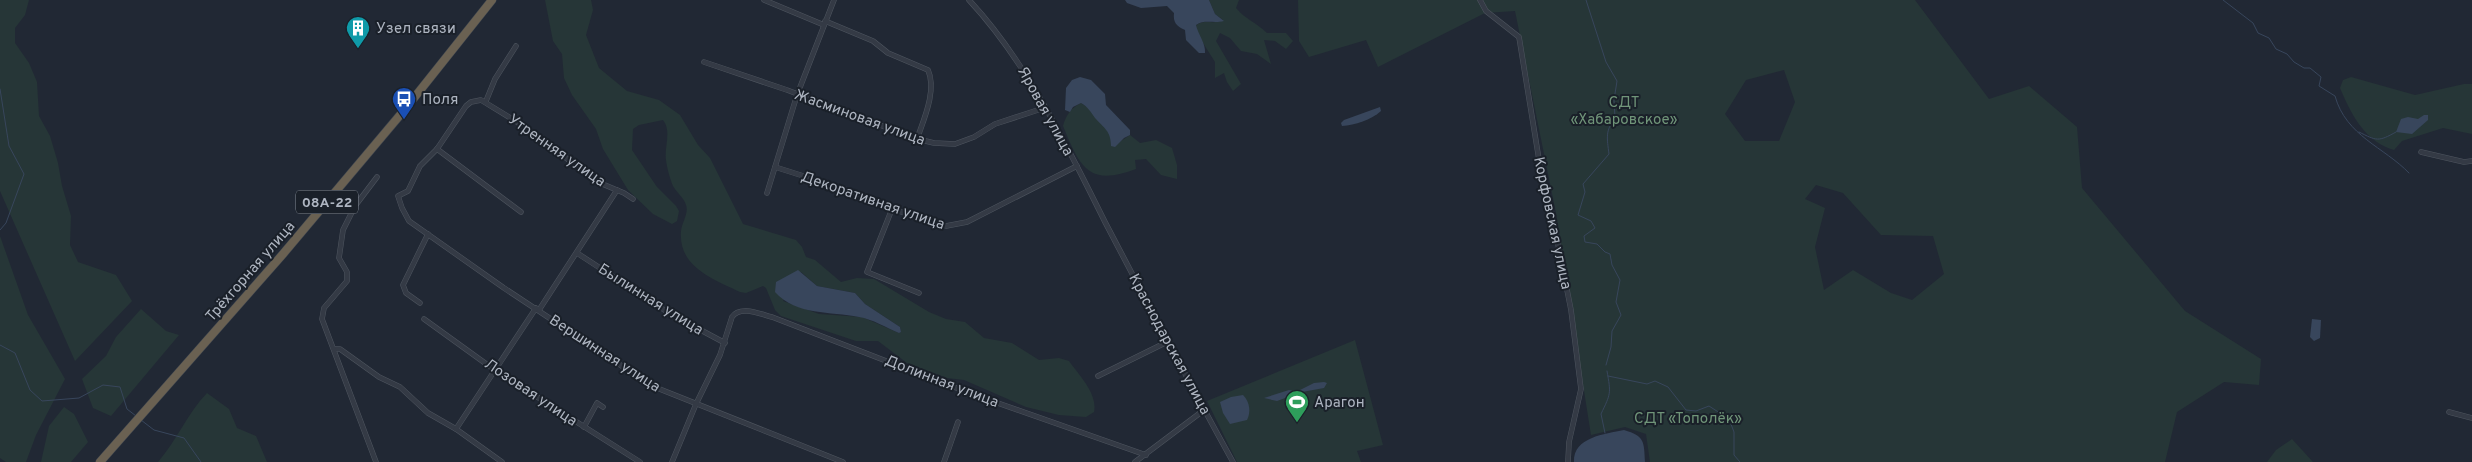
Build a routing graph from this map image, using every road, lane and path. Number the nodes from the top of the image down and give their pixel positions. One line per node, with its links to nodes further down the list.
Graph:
1 (492, 0): 45 (highway, Трёхгорная улица / 08А-22)
2 (764, 0): 6 (street)
3 (834, 0): 6 (street)
4 (1480, 0): 54 (street, Корфовская улица)
5 (971, 2): 11 (street, Яровая улица)
6 (825, 23): 9 (street); 12 (street)
7 (516, 46): 10 (street)
8 (704, 62): 9 (street, Жасминовая улица)
9 (797, 95): 12 (street, Жасминовая улица); 17 (street)
10 (483, 101): 13 (street); 19 (street, Утренняя улица)
11 (1044, 108): 12 (street, Жасминовая улица); 16 (street, Яровая улица)
12 (917, 139)
13 (437, 149): 23 (street); 25 (street, Вершинная улица)
14 (2421, 152): 15 (street)
15 (2472, 161)
16 (1077, 166): 22 (street, Декоративная улица); 24 (street, Яровая улица)
17 (775, 167): 20 (street); 22 (street, Декоративная улица)
18 (377, 177): 33 (street)
19 (617, 190): 21 (street, Утренняя улица); 26 (street)
20 (767, 193)
21 (633, 199)
22 (892, 208): 27 (street)
23 (521, 212)
24 (1107, 225): 31 (street, Краснодарская улица)
25 (428, 234): 28 (street); 29 (street, Вершинная улица)
26 (577, 253): 29 (street); 32 (street, Былинная улица)
27 (919, 293)
28 (420, 303)
29 (538, 309): 34 (street); 36 (street, Вершинная улица)
30 (424, 319): 34 (street, Лозовая улица)
31 (1169, 341): 35 (street); 38 (street, Краснодарская улица)
32 (725, 343): 36 (street); 44 (street, Долинная улица)
33 (335, 349): 43 (street); 46 (street)
34 (496, 371): 42 (street, Лозовая улица); 43 (street)
35 (1098, 376)
36 (696, 404): 49 (street); 50 (street, Вершинная улица)
37 (603, 407): 42 (street)
38 (1204, 410): 44 (street); 53 (street, Краснодарская улица)
39 (2450, 412): 40 (street)
40 (2472, 418)
41 (958, 422): 51 (street)
42 (584, 427): 48 (street, Лозовая улица)
43 (456, 429): 47 (street)
44 (1146, 455): 52 (street)
45 (100, 462)
46 (376, 462)
47 (502, 462)
48 (640, 462)
49 (672, 462)
50 (843, 462)
51 (944, 462)
52 (1135, 462)
53 (1233, 462)
54 (1568, 462)

